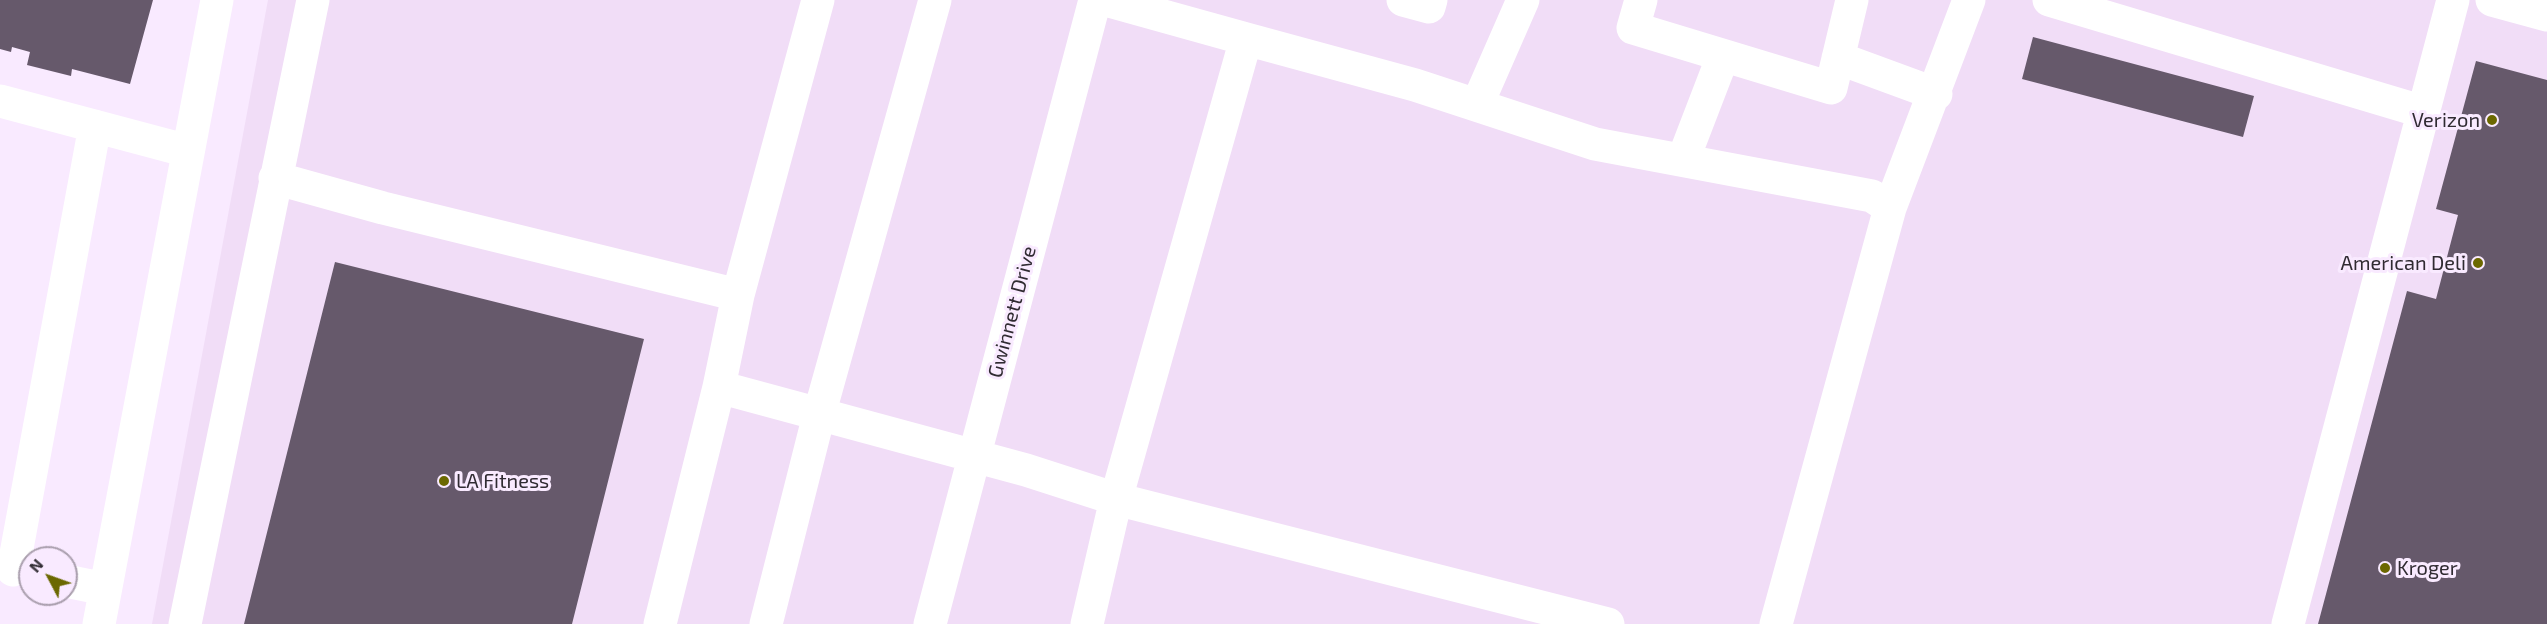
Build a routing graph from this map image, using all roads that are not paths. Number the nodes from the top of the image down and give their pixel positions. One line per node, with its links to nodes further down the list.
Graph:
1 (217, 0): 25 (street)
2 (312, 0): 27 (street)
3 (818, 0): 29 (street)
4 (935, 0): 31 (street)
5 (1095, 0): 32 (street, Gwinnett Drive)
6 (1106, 0): 17 (street)
7 (1403, 0): 8 (street)
8 (1431, 0)
9 (1523, 0): 22 (street)
10 (1641, 0): 18 (street)
11 (1852, 0): 19 (street)
12 (1969, 0): 20 (street)
13 (2049, 0): 23 (street)
14 (2453, 0): 23 (street)
15 (2492, 0): 16 (street)
16 (2547, 15)
17 (1246, 39): 22 (street); 33 (street)
18 (1723, 56): 19 (street); 26 (street)
19 (1838, 58): 20 (street)
20 (1936, 94): 28 (street)
21 (0, 101): 24 (street)
22 (1477, 105): 26 (street)
23 (2424, 112): 45 (street)
24 (95, 126): 25 (street); 34 (street)
25 (189, 151): 36 (street)
26 (1683, 160): 28 (street)
27 (275, 178): 29 (street); 38 (street)
28 (1890, 208): 44 (street)
29 (738, 295): 30 (street)
30 (719, 387): 31 (street); 39 (street)
31 (819, 415): 32 (street); 40 (street)
32 (973, 458): 33 (street); 41 (street, Gwinnett Drive)
33 (1116, 499): 42 (street); 43 (street)
34 (14, 570)
35 (78, 583): 36 (street)
36 (105, 589): 37 (street)
37 (99, 624)
38 (185, 624)
39 (660, 624)
40 (766, 624)
41 (930, 624)
42 (1087, 624)
43 (1608, 624)
44 (1776, 624)
45 (2288, 624)

